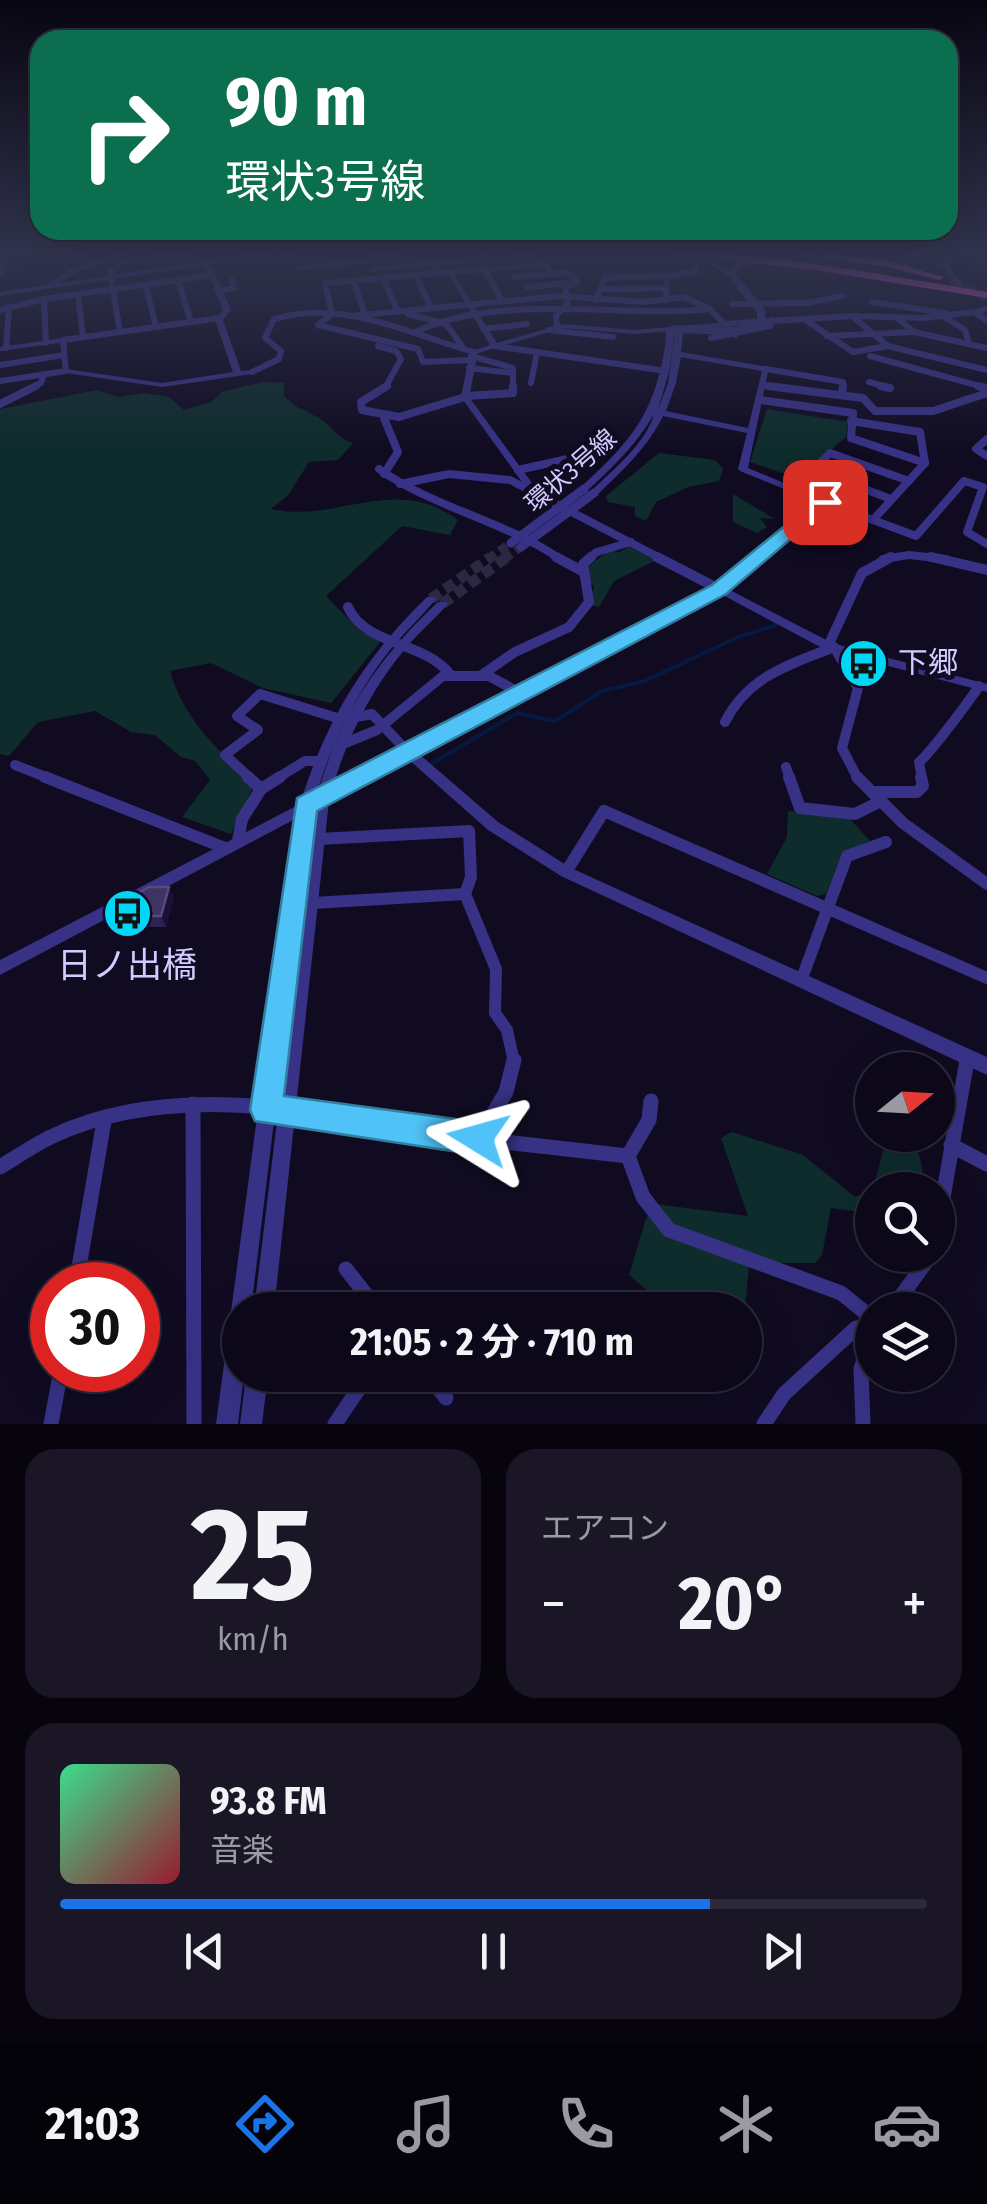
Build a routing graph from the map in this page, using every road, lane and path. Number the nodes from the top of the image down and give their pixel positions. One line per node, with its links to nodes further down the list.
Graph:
1 (7, 319): 53 (street)
2 (45, 319): 46 (street)
3 (81, 319): 43 (street)
4 (118, 319): 35 (street)
5 (154, 319): 30 (street)
6 (209, 319): 27 (street)
7 (220, 319): 66 (street)
8 (273, 319): 64 (street)
9 (326, 319): 58 (street)
10 (364, 319): 36 (street)
11 (440, 319): 25 (street)
12 (477, 319): 33 (street)
13 (524, 319): 28 (street)
14 (555, 319): 32 (street)
15 (589, 319): 31 (street)
16 (617, 319): 39 (street)
17 (647, 319): 34 (street)
18 (720, 319): 29 (street)
19 (761, 319): 54 (street, 環状3号線, bridge)
20 (780, 319): 26 (street)
21 (805, 319): 42 (street)
22 (854, 319): 40 (street)
23 (900, 319): 37 (street)
24 (949, 319): 47 (street)
25 (434, 320): 36 (street); 49 (street)
26 (772, 320): 29 (street); 41 (street)
27 (191, 322): 30 (street)
28 (527, 324): 33 (street); 38 (street)
29 (724, 324): 34 (street); 41 (street)
30 (156, 327): 35 (street)
31 (586, 327): 32 (street); 39 (street)
32 (552, 328): 38 (street); 39 (street)
33 (483, 329): 50 (street)
34 (649, 331): 39 (street)
35 (120, 332): 43 (street)
36 (415, 332): 49 (street)
37 (914, 332): 40 (street); 47 (street)
38 (536, 333): 50 (street)
39 (614, 334)
40 (869, 334): 42 (street); 51 (street)
41 (735, 336): 44 (street)
42 (827, 336): 57 (street)
43 (83, 338): 45 (street)
44 (711, 338)
45 (64, 340): 46 (street); 56 (street)
46 (46, 343): 53 (street)
47 (969, 344): 52 (street)
48 (378, 346): 78 (street)
49 (462, 346): 58 (street)
50 (495, 346): 55 (street); 58 (street)
51 (888, 346): 57 (street); 62 (street)
52 (987, 348)
53 (3, 349)
54 (675, 349): 60 (street); 61 (street, 環状3号線); 77 (street, 環状3号線)
55 (537, 352): 61 (street); 68 (street)
56 (64, 355): 59 (street); 63 (street)
57 (870, 356): 71 (street)
58 (471, 359): 73 (street); 73 (street)
59 (0, 364)
60 (766, 369): 69 (street); 72 (street)
61 (666, 370): 77 (street, 環状3号線)
62 (987, 370)
63 (66, 371): 65 (street); 66 (street)
64 (252, 372): 66 (street)
65 (44, 374): 67 (street); 76 (street)
66 (238, 374)
67 (0, 381)
68 (531, 383)
69 (764, 385): 72 (street); 75 (street)
70 (890, 388): 74 (street)
71 (987, 390): 74 (street)
72 (842, 395): 74 (street)
73 (465, 397): 78 (street); 85 (street)
74 (863, 398)
75 (760, 400): 79 (street); 80 (street)
76 (0, 402)
77 (658, 412): 80 (street); 95 (street, 環状3号線, bridge)
78 (384, 418): 87 (street)
79 (852, 421): 84 (street); 84 (street)
80 (752, 431): 91 (street)
81 (987, 439): 83 (street)
82 (592, 442): 85 (street)
83 (987, 456)
84 (925, 464): 86 (street)
85 (518, 470): 88 (street)
86 (909, 482): 90 (street); 90 (street)
87 (400, 484): 88 (street); 97 (street)
88 (530, 487): 93 (street)
89 (985, 487): 92 (street); 94 (street)
90 (891, 499): 92 (street)
91 (825, 502): 92 (street); 98 (street)
92 (874, 520)
93 (631, 542): 97 (street); 98 (street)
94 (987, 544)
95 (516, 545)
96 (987, 570): 102 (street)
97 (582, 571): 104 (street)
98 (719, 589): 102 (street); 106 (street)
99 (436, 601): 101 (street)
100 (348, 608): 101 (street)
101 (395, 640): 103 (street); 107 (street)
102 (831, 646): 105 (street); 108 (street); 117 (street)
103 (450, 674): 104 (street); 109 (street)
104 (480, 676): 106 (street)
105 (983, 686): 117 (street)
106 (520, 693): 111 (street)
107 (344, 718): 109 (street); 110 (street); 112 (street); 115 (street)
108 (724, 722)
109 (382, 726): 110 (street); 111 (street)
110 (337, 746): 116 (street)
111 (407, 752): 116 (street); 122 (street)
112 (318, 761): 115 (street); 118 (street)
113 (14, 765): 121 (street)
114 (786, 767): 117 (street)
115 (261, 789): 121 (street)
116 (323, 796): 118 (street); 119 (street)
117 (876, 797): 123 (street)
118 (306, 806): 121 (street); 134 (street)
119 (319, 840): 124 (street); 125 (street)
120 (886, 842): 126 (street)
121 (231, 845): 127 (street)
122 (566, 872): 126 (street); 128 (street)
123 (987, 884)
124 (464, 894): 125 (street); 137 (street)
125 (313, 902): 134 (street)
126 (827, 908): 128 (street); 129 (street)
127 (0, 968)
128 (802, 978): 130 (street)
129 (987, 978)
130 (968, 1058): 131 (street); 136 (street)
131 (987, 1066)
132 (652, 1101): 139 (street)
133 (193, 1104): 134 (street); 135 (street); 158 (street)
134 (277, 1111): 137 (street); 144 (street); 145 (street)
135 (104, 1120): 141 (street); 142 (street)
136 (955, 1125)
137 (478, 1138): 139 (street)
138 (955, 1147): 140 (street)
139 (628, 1156): 147 (street)
140 (987, 1164)
141 (0, 1168)
142 (80, 1262)
143 (346, 1268): 146 (street)
144 (244, 1292)
145 (265, 1292)
146 (364, 1292)
147 (855, 1304)
148 (855, 1329): 156 (street)
149 (57, 1392): 157 (street)
150 (231, 1392): 159 (street)
151 (254, 1392): 160 (street)
152 (357, 1392): 161 (street)
153 (441, 1392): 155 (street)
154 (859, 1392): 162 (street)
155 (446, 1398)
156 (765, 1423)
157 (51, 1424)
158 (194, 1424)
159 (227, 1424)
160 (251, 1424)
161 (335, 1424)
162 (863, 1424)

